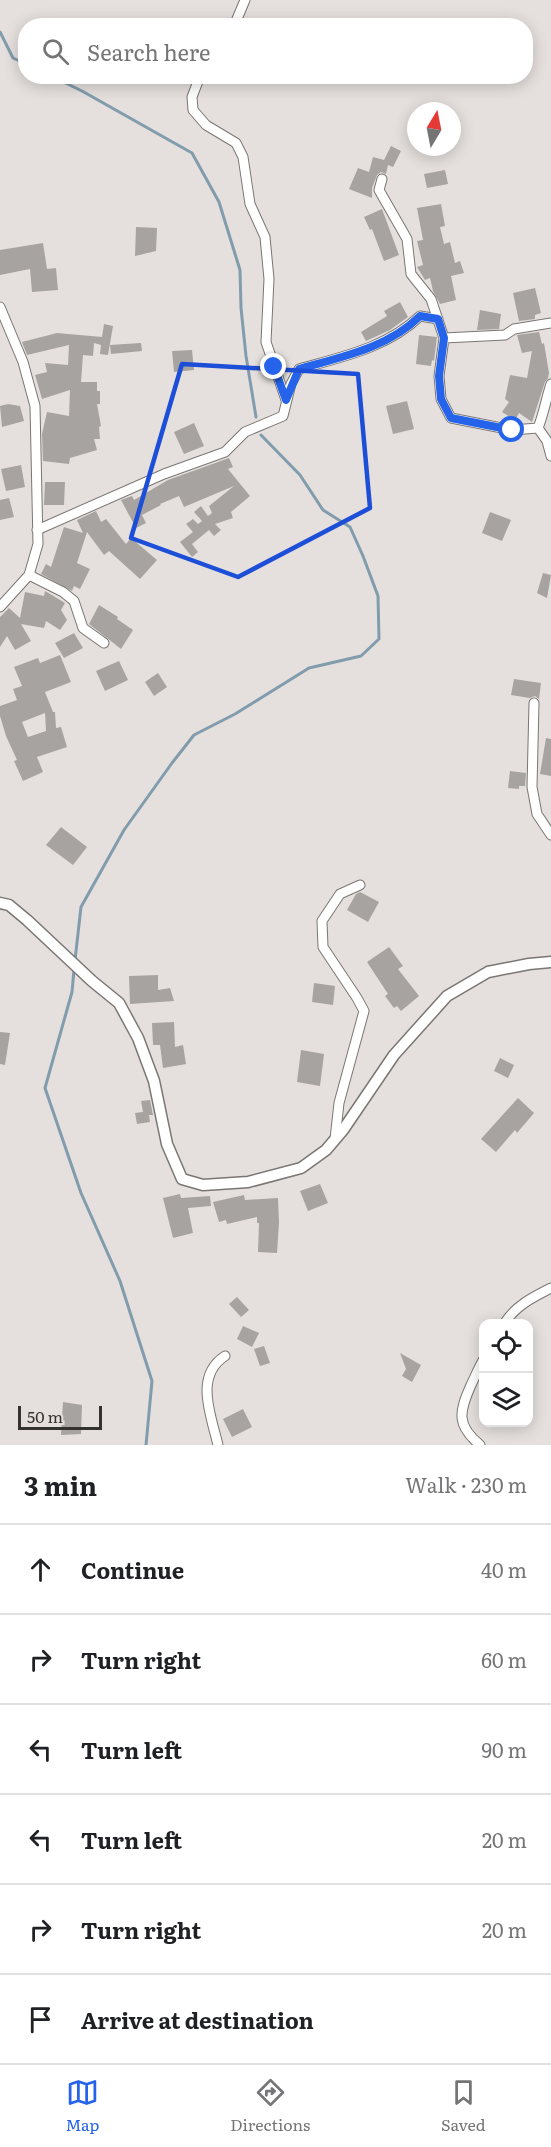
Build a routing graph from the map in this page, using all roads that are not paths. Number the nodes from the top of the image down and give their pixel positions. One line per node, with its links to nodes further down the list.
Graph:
1 (245, 0): 2 (street)
2 (237, 18)
3 (197, 84): 11 (street)
4 (382, 179): 6 (street)
5 (0, 307): 7 (street)
6 (438, 319): 9 (street); 11 (street)
7 (2, 321): 14 (street)
8 (551, 323): 9 (street)
9 (444, 338): 12 (street)
10 (551, 384): 12 (street)
11 (286, 400): 14 (street)
12 (538, 428): 13 (street)
13 (551, 456)
14 (37, 530): 15 (street)
15 (29, 575): 16 (street); 17 (street)
16 (0, 607)
17 (104, 643)
18 (534, 703): 19 (street)
19 (551, 835)
20 (360, 885): 23 (street)
21 (0, 903): 23 (street)
22 (551, 962): 23 (street)
23 (335, 1139)
24 (551, 1288): 25 (street)
25 (507, 1319)
26 (225, 1356): 28 (street)
27 (479, 1368): 29 (street)
28 (218, 1445)
29 (480, 1445)

